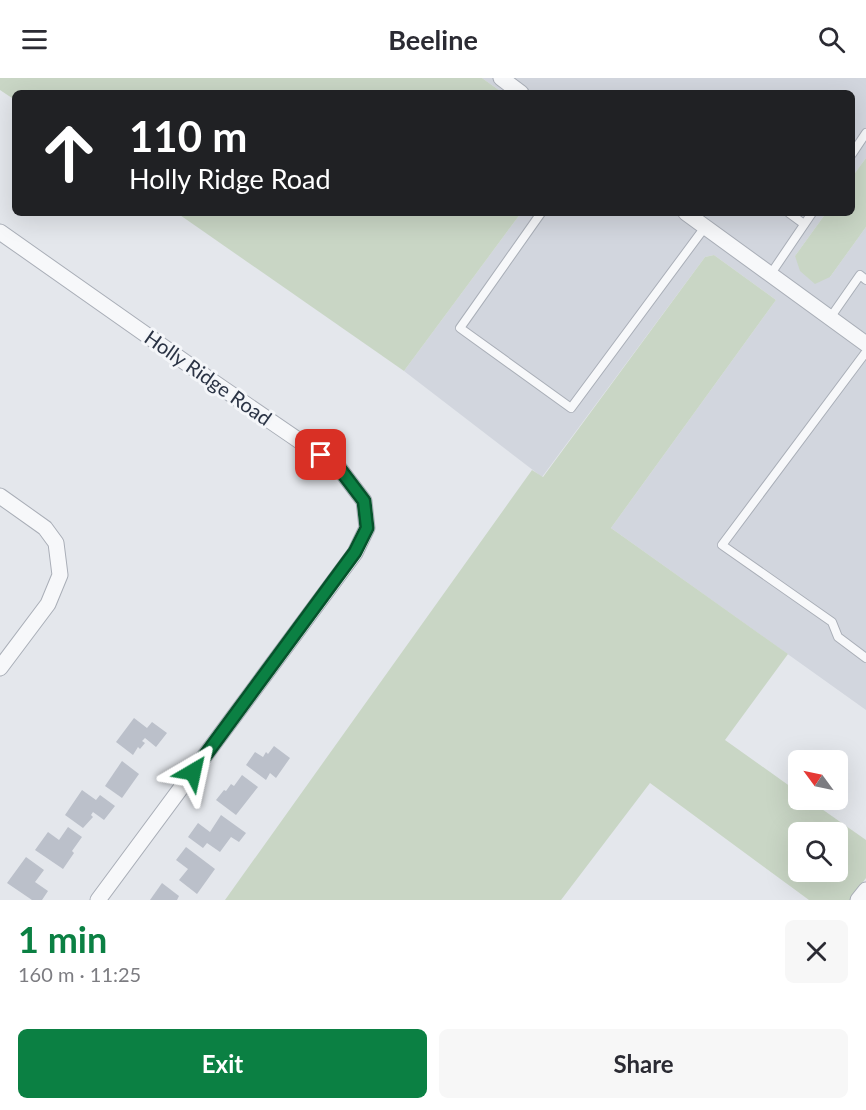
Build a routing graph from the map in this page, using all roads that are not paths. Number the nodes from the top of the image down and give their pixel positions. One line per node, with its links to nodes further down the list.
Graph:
1 (501, 78): 2 (street)
2 (517, 90)
3 (866, 133): 4 (lane)
4 (855, 150)
5 (539, 216): 10 (lane)
6 (690, 216): 10 (street)
7 (793, 216): 9 (lane)
8 (810, 216): 9 (lane)
9 (804, 224): 12 (lane)
10 (705, 227): 12 (street)
11 (0, 232): 21 (street, Holly Ridge Road)
12 (770, 274): 14 (street)
13 (866, 280): 14 (lane)
14 (830, 318): 15 (street)
15 (866, 344)
16 (866, 352): 18 (lane)
17 (0, 496): 19 (street)
18 (866, 658)
19 (0, 668)
20 (866, 890): 22 (street)
21 (98, 900)
22 (858, 900)

